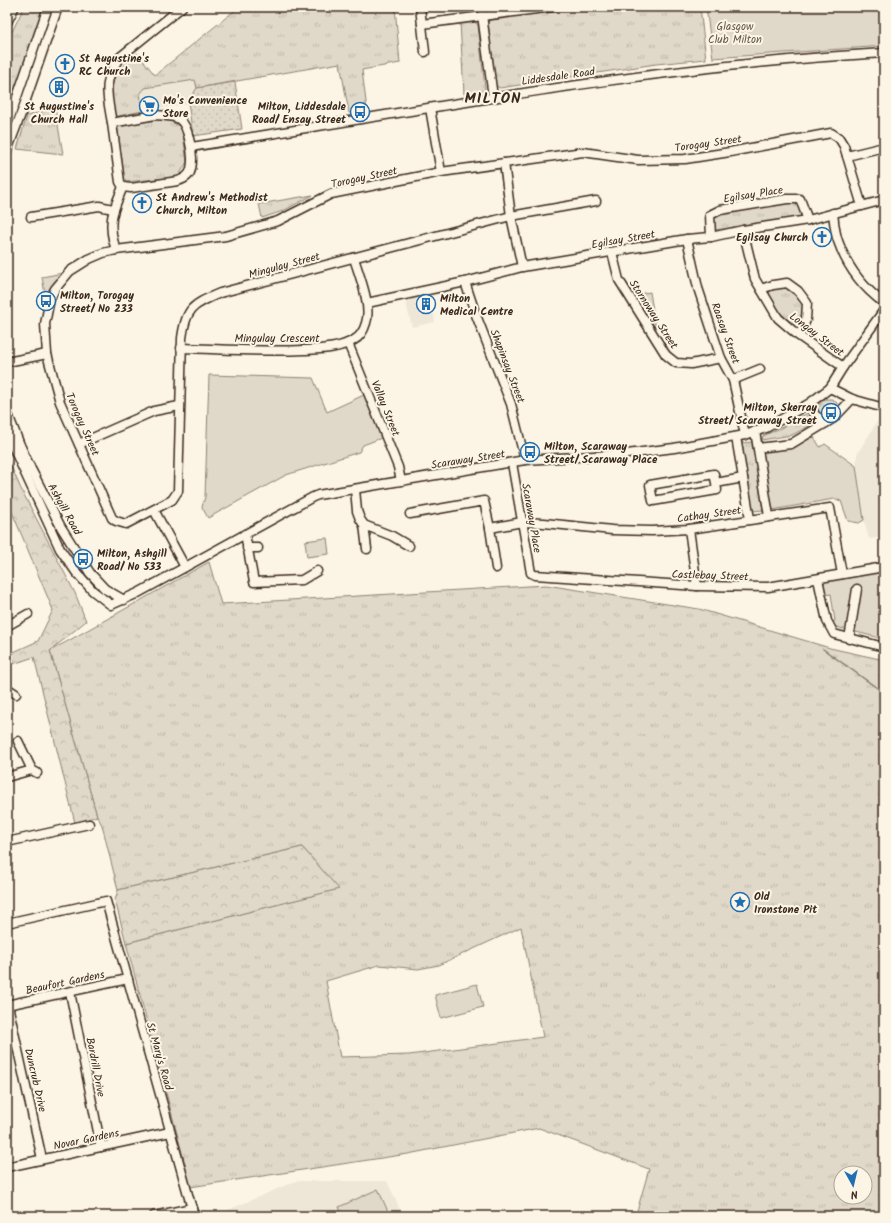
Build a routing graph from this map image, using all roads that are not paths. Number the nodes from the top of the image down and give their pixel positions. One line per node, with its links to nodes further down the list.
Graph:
1 (48, 7): 13 (street)
2 (58, 7): 16 (street)
3 (182, 7): 12 (street)
4 (420, 7): 7 (street)
5 (552, 7): 6 (street)
6 (482, 15): 7 (street); 10 (street)
7 (422, 24): 8 (street)
8 (425, 52)
9 (884, 53): 10 (street, Liddesdale Road)
10 (493, 97): 11 (street, Liddesdale Road)
11 (430, 108): 14 (street, Liddesdale Road); 19 (street)
12 (112, 122): 14 (street); 20 (street)
13 (7, 126)
14 (191, 147): 20 (street)
15 (884, 147): 17 (street)
16 (7, 151)
17 (847, 156): 18 (street, Torogay Street); 23 (street, Torogay Street)
18 (504, 163): 19 (street, Torogay Street); 26 (street)
19 (441, 172): 32 (street, Torogay Street)
20 (123, 187): 24 (street)
21 (884, 200): 23 (street, Egilsay Street)
22 (596, 201): 26 (street, Mingulay Street)
23 (862, 206): 25 (street, Egilsay Street)
24 (113, 209): 27 (street); 32 (street)
25 (833, 213): 28 (street, Egilsay Street); 39 (street)
26 (512, 216): 34 (street, Mingulay Street); 35 (street)
27 (31, 217)
28 (808, 220): 29 (street, Egilsay Street); 30 (street, Egilsay Place)
29 (743, 230): 30 (street, Egilsay Street); 37 (street, Longay Street)
30 (711, 237): 31 (street, Egilsay Street)
31 (687, 239): 33 (street, Egilsay Street); 45 (street, Raasay Street)
32 (116, 250): 44 (street, Torogay Street)
33 (612, 252): 35 (street, Egilsay Street); 45 (street, Stornoway Street)
34 (354, 258): 38 (street, Mingulay Crescent); 43 (street, Mingulay Street)
35 (522, 267): 36 (street, Egilsay Street)
36 (465, 282): 38 (street, Egilsay Street); 63 (street, Shapinsay Street)
37 (760, 289): 41 (street, Longay Street); 41 (street)
38 (367, 303): 42 (street, Mingulay Crescent)
39 (884, 303)
40 (884, 310): 47 (street, Scaraway Street)
41 (799, 336): 47 (street, Longay Street)
42 (348, 343): 43 (street, Mingulay Crescent); 66 (street, Vallay Street)
43 (181, 348): 53 (street, Mingulay Street)
44 (47, 354): 46 (street); 61 (street, Torogay Street)
45 (721, 358): 49 (street, Raasay Street)
46 (7, 362)
47 (843, 367): 50 (street, Scaraway Street)
48 (760, 369): 49 (street)
49 (733, 380): 59 (street, Raasay Street)
50 (830, 388): 51 (street); 52 (street, Scaraway Street)
51 (852, 399): 54 (street); 56 (street)
52 (810, 403): 56 (street); 57 (street, Scaraway Street)
53 (179, 406): 61 (street); 69 (street, Mingulay Street)
54 (884, 408)
55 (7, 412): 91 (street, Ashgill Road)
56 (826, 423): 62 (street)
57 (756, 431): 59 (street, Scaraway Street); 62 (street)
58 (7, 434): 91 (street, Ashgill Road)
59 (745, 435): 60 (street, Scaraway Street)
60 (736, 436): 63 (street, Scaraway Street); 65 (street)
61 (80, 444): 69 (street, Torogay Street)
62 (758, 448): 71 (street)
63 (525, 460): 64 (street, Scaraway Street)
64 (512, 463): 66 (street, Scaraway Street); 73 (street, Scaraway Place)
65 (743, 478): 67 (street); 72 (street)
66 (401, 481): 68 (street, Scaraway Street)
67 (716, 483): 67 (street)
68 (355, 490): 74 (street); 77 (street, Scaraway Street)
69 (154, 510): 82 (street)
70 (410, 514): 75 (street)
71 (769, 516): 72 (street, Cathay Street); 86 (street, Cathay Street)
72 (750, 519): 76 (street, Cathay Street)
73 (522, 522): 75 (street, Cathay Street); 76 (street, Cathay Street); 87 (street, Scaraway Place)
74 (364, 525): 78 (street); 81 (street)
75 (490, 528): 84 (street)
76 (689, 529): 89 (street)
77 (245, 534): 79 (street); 82 (street, Scaraway Street)
78 (409, 546)
79 (248, 548): 80 (street); 85 (street)
80 (258, 548)
81 (367, 549)
82 (185, 567): 91 (street, Scaraway Street)
83 (884, 567): 86 (street, Castlebay Street)
84 (496, 568)
85 (317, 571)
86 (842, 574): 88 (street, Castlebay Street)
87 (535, 576): 89 (street, Castlebay Street)
88 (818, 579): 89 (street, Castlebay Street); 94 (street)
89 (697, 586)
90 (857, 589): 94 (street)
91 (124, 600)
92 (28, 614): 93 (street)
93 (7, 626)
94 (849, 639): 95 (street)
95 (884, 647)
96 (7, 688): 97 (street)
97 (16, 694)
98 (18, 741): 99 (street)
99 (7, 777)
100 (89, 824): 101 (street)
101 (7, 842)
102 (7, 923): 103 (street, St Mary's Road)
103 (128, 979): 104 (street, Beaufort Gardens); 106 (street, St Mary's Road)
104 (70, 992): 105 (street, Beaufort Gardens); 107 (street, Bardrill Drive)
105 (7, 1005): 108 (street, Duncrub Drive)
106 (170, 1132): 107 (street, Novar Gardens); 110 (street, St Mary's Road)
107 (101, 1147): 108 (street, Novar Gardens)
108 (42, 1160): 109 (street, Novar Gardens)
109 (7, 1167)
110 (193, 1212): 111 (street)
111 (154, 1216)

